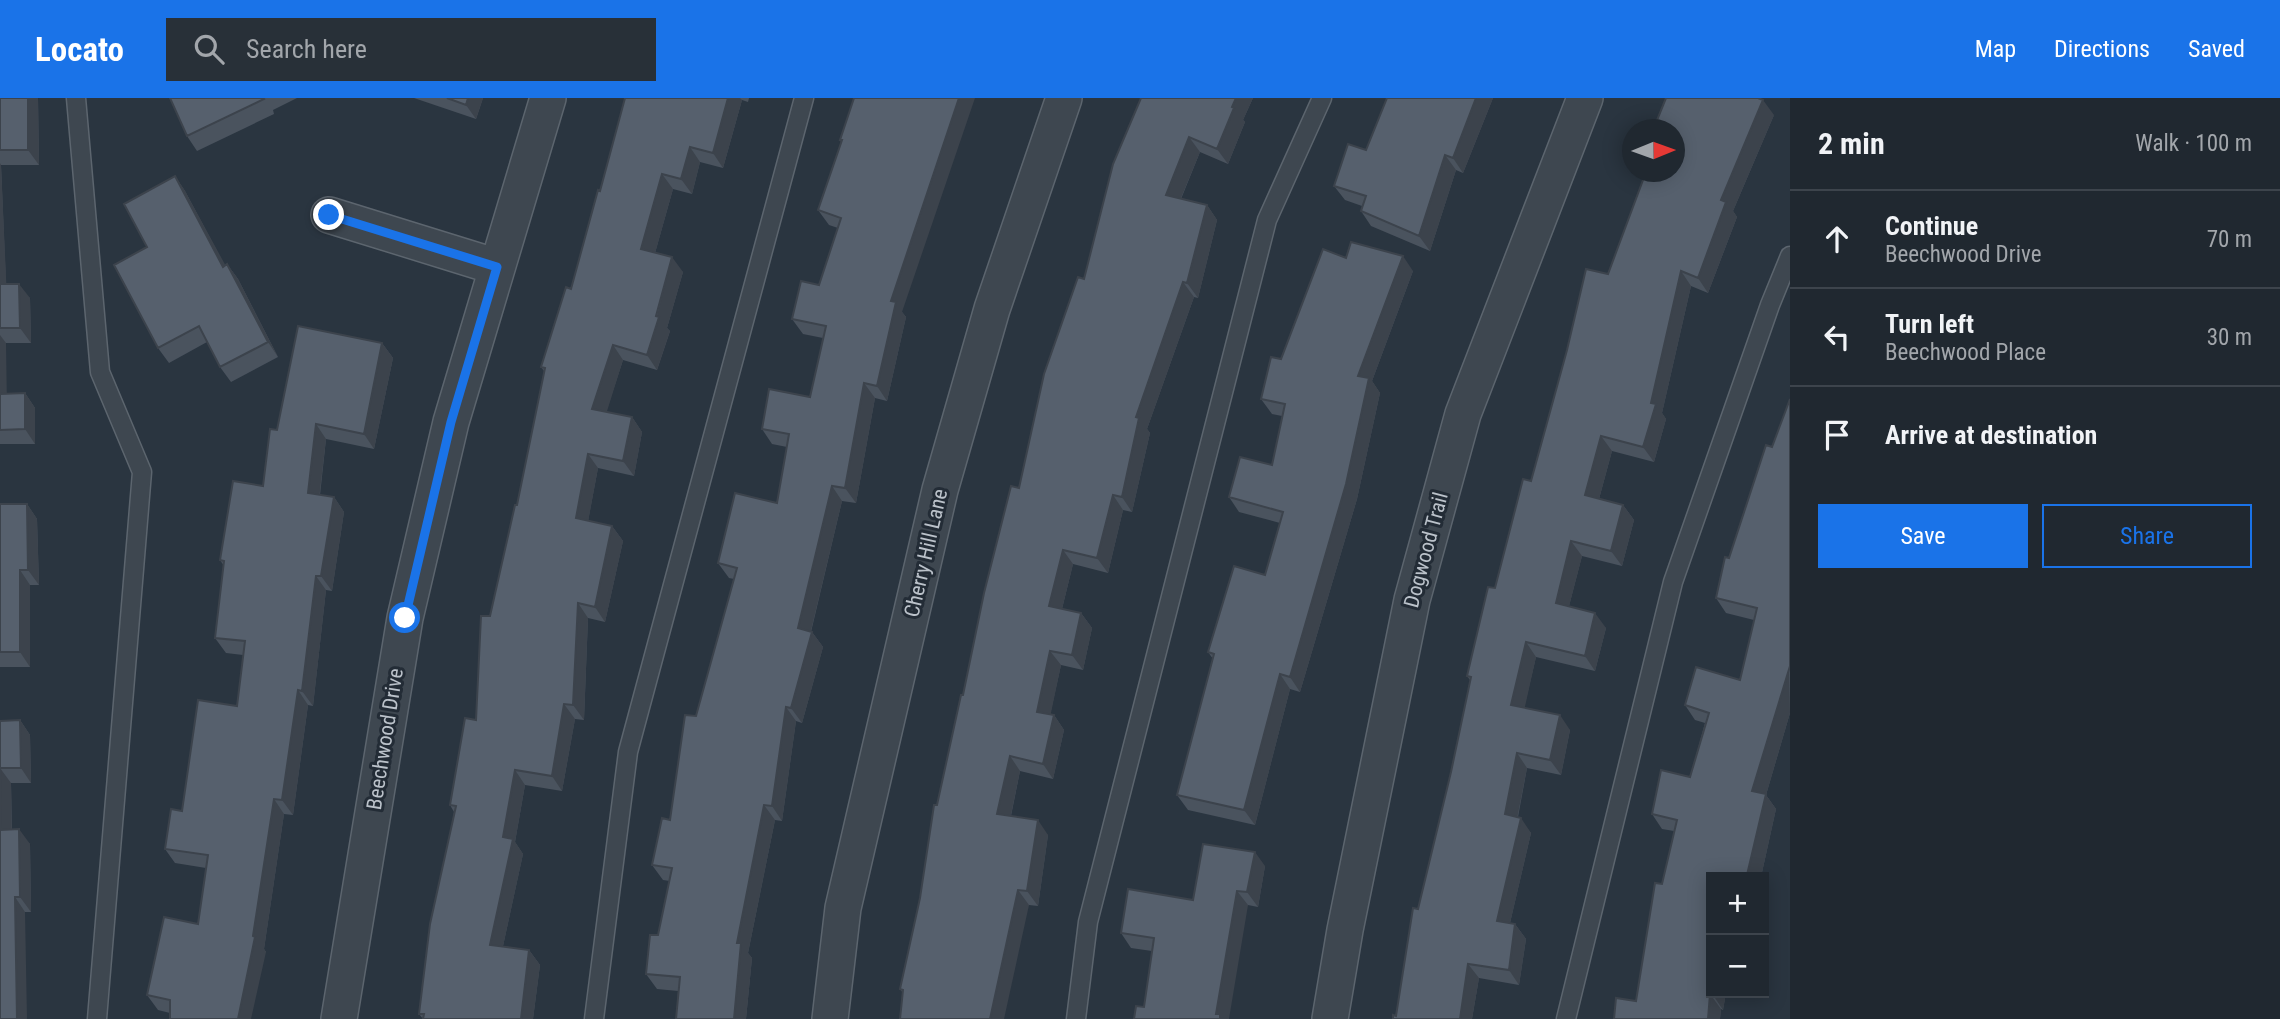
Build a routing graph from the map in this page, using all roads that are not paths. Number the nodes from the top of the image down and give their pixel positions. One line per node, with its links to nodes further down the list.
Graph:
1 (76, 98): 10 (lane)
2 (548, 98): 9 (street, Beechwood Drive)
3 (804, 98): 12 (lane)
4 (1064, 98): 13 (street, Cherry Hill Lane)
5 (1322, 98): 14 (lane)
6 (1585, 98): 15 (street, Dogwood Trail)
7 (329, 215): 9 (street)
8 (1790, 256): 16 (lane)
9 (497, 267): 11 (street, Beechwood Drive)
10 (97, 1019)
11 (339, 1019)
12 (594, 1019)
13 (830, 1019)
14 (1076, 1019)
15 (1331, 1019)
16 (1566, 1019)

